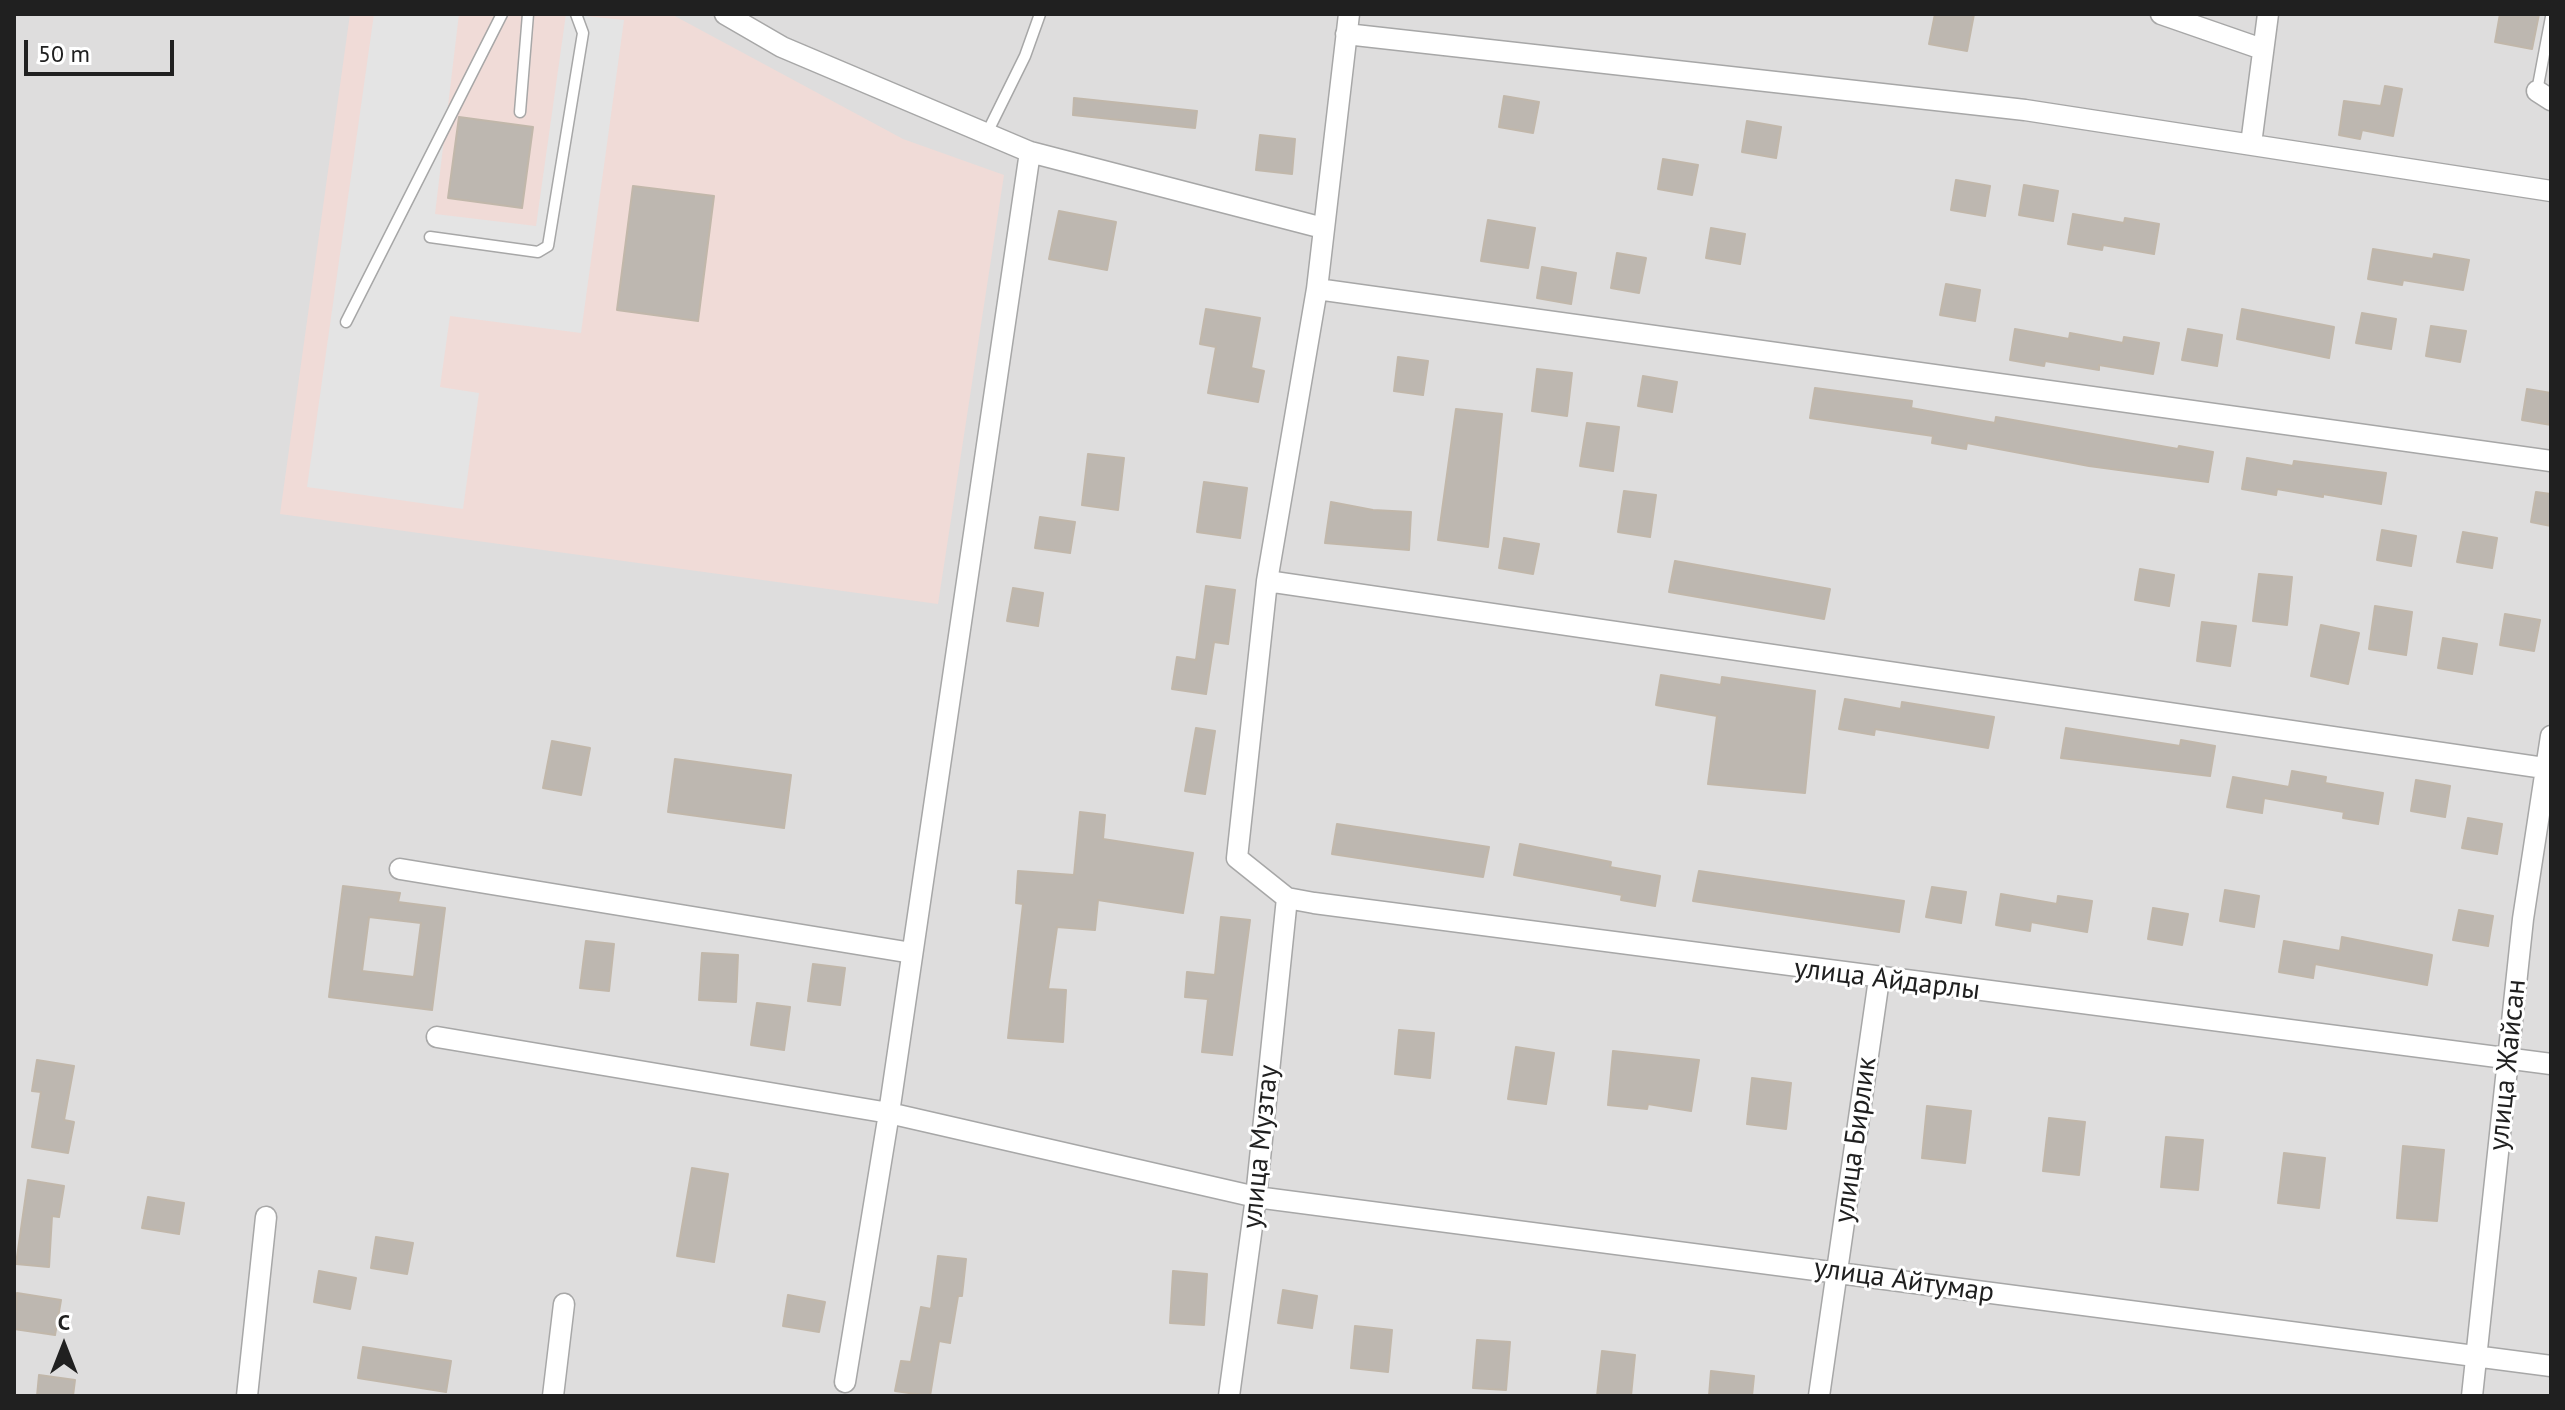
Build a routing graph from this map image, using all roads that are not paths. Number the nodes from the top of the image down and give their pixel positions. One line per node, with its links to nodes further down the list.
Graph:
1 (502, 14): 20 (lane)
2 (528, 14): 12 (lane)
3 (576, 14): 18 (lane)
4 (725, 14): 13 (street)
5 (1040, 14): 13 (lane)
6 (2161, 14): 10 (street)
7 (2268, 14): 10 (street)
8 (2551, 17): 11 (lane)
9 (1347, 24): 14 (street); 17 (street)
10 (2262, 49): 14 (street)
11 (2544, 95)
12 (520, 112)
13 (986, 135): 15 (street)
14 (2251, 144): 16 (street)
15 (1030, 152): 17 (street); 27 (street)
16 (2551, 191)
17 (1323, 228): 19 (street)
18 (430, 237)
19 (1317, 289): 21 (street); 22 (street)
20 (346, 322)
21 (2551, 461)
22 (1267, 581): 24 (street); 26 (street)
23 (2551, 736): 24 (street, улица Жайсан)
24 (2548, 768): 30 (street, улица Жайсан)
25 (400, 869): 27 (street)
26 (1287, 898): 28 (street, улица Айдарлы); 33 (street, улица Музтау)
27 (912, 953): 32 (street)
28 (1879, 979): 30 (street, улица Айдарлы); 35 (street, улица Бирлик)
29 (437, 1037): 32 (street, улица Айтумар)
30 (2510, 1058): 31 (street, улица Айдарлы); 37 (street, улица Жайсан)
31 (2551, 1064)
32 (889, 1113): 33 (street, улица Айтумар); 39 (street)
33 (1256, 1197): 35 (street, улица Айтумар); 42 (street, улица Музтау)
34 (266, 1217): 40 (street)
35 (1837, 1272): 37 (street, улица Айтумар); 43 (street, улица Бирлик)
36 (564, 1304): 41 (street)
37 (2477, 1356): 38 (street, улица Айтумар); 44 (street, улица Жайсан)
38 (2551, 1366)
39 (845, 1382)
40 (247, 1396)
41 (553, 1396)
42 (1229, 1396)
43 (1819, 1396)
44 (2472, 1396)

